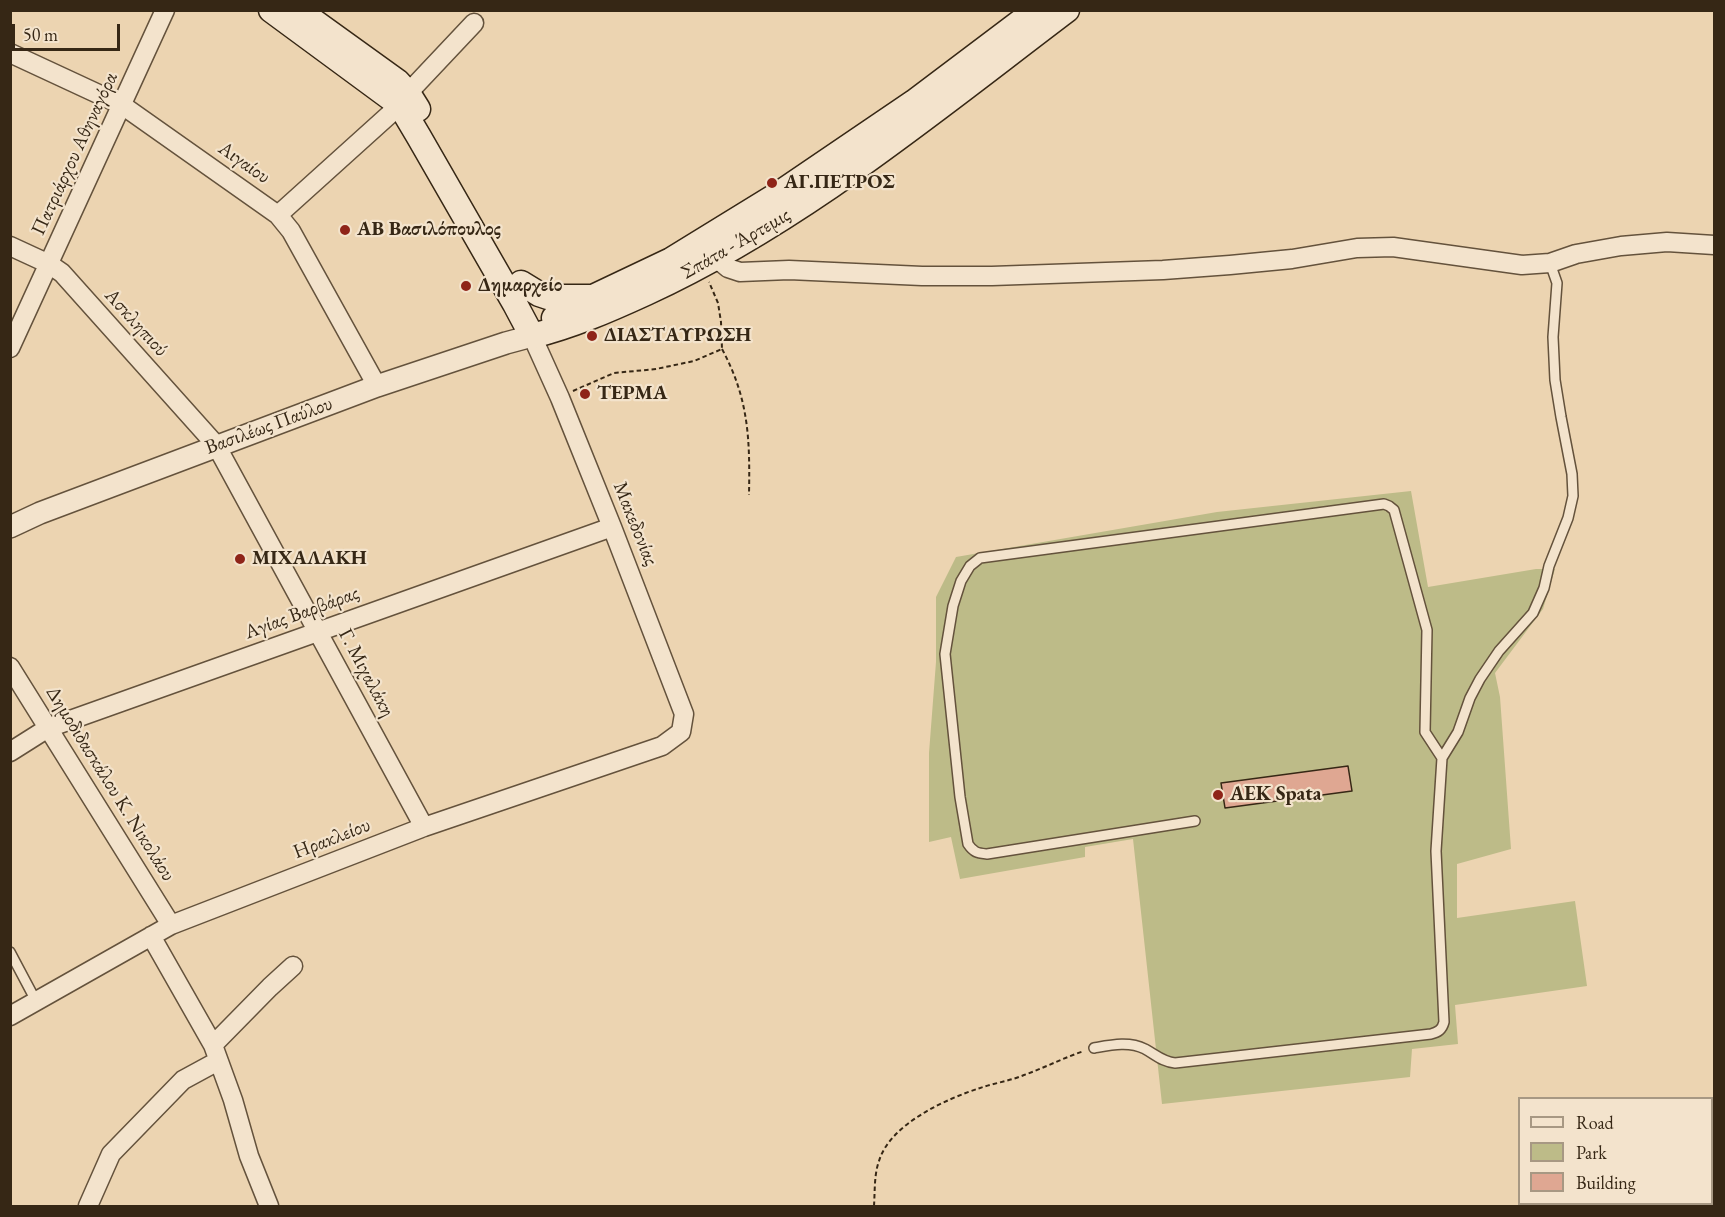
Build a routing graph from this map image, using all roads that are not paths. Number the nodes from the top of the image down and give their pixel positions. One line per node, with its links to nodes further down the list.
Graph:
1 (165, 10): 9 (street, Πατριάρχου Αθηναγόρα)
2 (272, 10): 8 (main road)
3 (299, 10): 8 (main road)
4 (1035, 10): 17 (main road, Σπάτα - Άρτεμις)
5 (1067, 10): 13 (main road, Σπάτα - Άρτεμις)
6 (474, 22): 8 (street)
7 (10, 53): 9 (street, Αιγαίου)
8 (404, 99): 10 (street); 16 (main road); 18 (main road)
9 (122, 105): 10 (street, Αιγαίου); 15 (street, Πατριάρχου Αθηναγόρα)
10 (278, 215): 20 (street, Αιγαίου)
11 (1714, 244): 14 (street)
12 (10, 246): 15 (street, Ασκληπιού)
13 (710, 262): 14 (street); 18 (main road, Σπάτα - Άρτεμις)
14 (1550, 263): 29 (lane)
15 (49, 264): 19 (street, Πατριάρχου Αθηναγόρα); 21 (street, Ασκληπιού)
16 (521, 283): 17 (main road); 18 (main road)
17 (593, 297): 18 (main road, Σπάτα - Άρτεμις)
18 (538, 329): 20 (street, Βασιλέως Παύλου); 23 (street, Μακεδονίας)
19 (10, 348)
20 (377, 386): 21 (street, Βασιλέως Παύλου)
21 (216, 445): 22 (street, Βασιλέως Παύλου); 24 (street, Γ. Μιχαλάκη)
22 (10, 527)
23 (612, 527): 24 (street, Αγίας Βαρβάρας); 27 (street, Μακεδονίας)
24 (319, 631): 26 (street, Αγίας Βαρβάρας); 31 (street, Γ. Μιχαλάκη)
25 (10, 667): 26 (street, Δημοδιδασκάλου Κ. Νικολάου)
26 (48, 728): 28 (street, Αγίας Βαρβάρας); 32 (street, Δημοδιδασκάλου Κ. Νικολάου)
27 (681, 732): 31 (street, Ηρακλείου)
28 (10, 752)
29 (1442, 758): 30 (lane); 38 (lane)
30 (1195, 821)
31 (424, 827): 32 (street, Ηρακλείου)
32 (171, 926): 33 (street, Ηρακλείου)
33 (151, 936): 36 (street, Ηρακλείου); 39 (street)
34 (10, 952): 36 (lane)
35 (293, 966): 39 (street)
36 (36, 1001): 37 (street, Ηρακλείου)
37 (10, 1016)
38 (1094, 1048)
39 (215, 1053): 40 (street); 41 (street)
40 (88, 1206)
41 (269, 1206)

